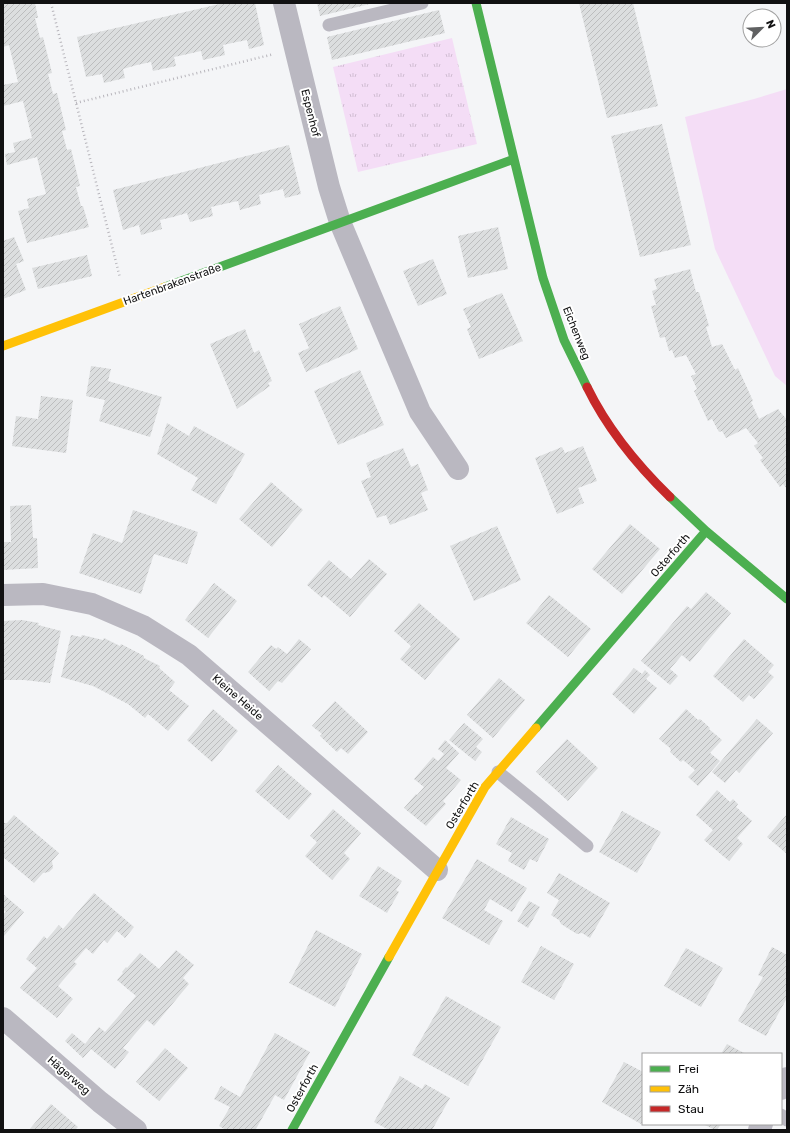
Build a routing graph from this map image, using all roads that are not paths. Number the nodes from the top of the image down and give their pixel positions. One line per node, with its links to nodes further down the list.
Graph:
1 (284, 3): 6 (street, Espenhof)
2 (422, 3): 4 (lane)
3 (476, 3): 5 (street, Eichenweg)
4 (329, 25)
5 (514, 159): 6 (street, Hartenbrakenstraße); 9 (street, Eichenweg)
6 (340, 222): 7 (street, Hartenbrakenstraße); 8 (street)
7 (3, 346)
8 (458, 469)
9 (706, 531): 11 (street, Eichenweg); 12 (street, Osterforth)
10 (3, 595): 14 (street, Kleine Heide)
11 (787, 599)
12 (498, 772): 13 (lane); 14 (street, Osterforth)
13 (587, 846)
14 (438, 870): 19 (street, Osterforth)
15 (3, 1018): 18 (street, Hägerweg)
16 (787, 1078): 17 (street)
17 (782, 1087)
18 (136, 1130)
19 (292, 1130)

